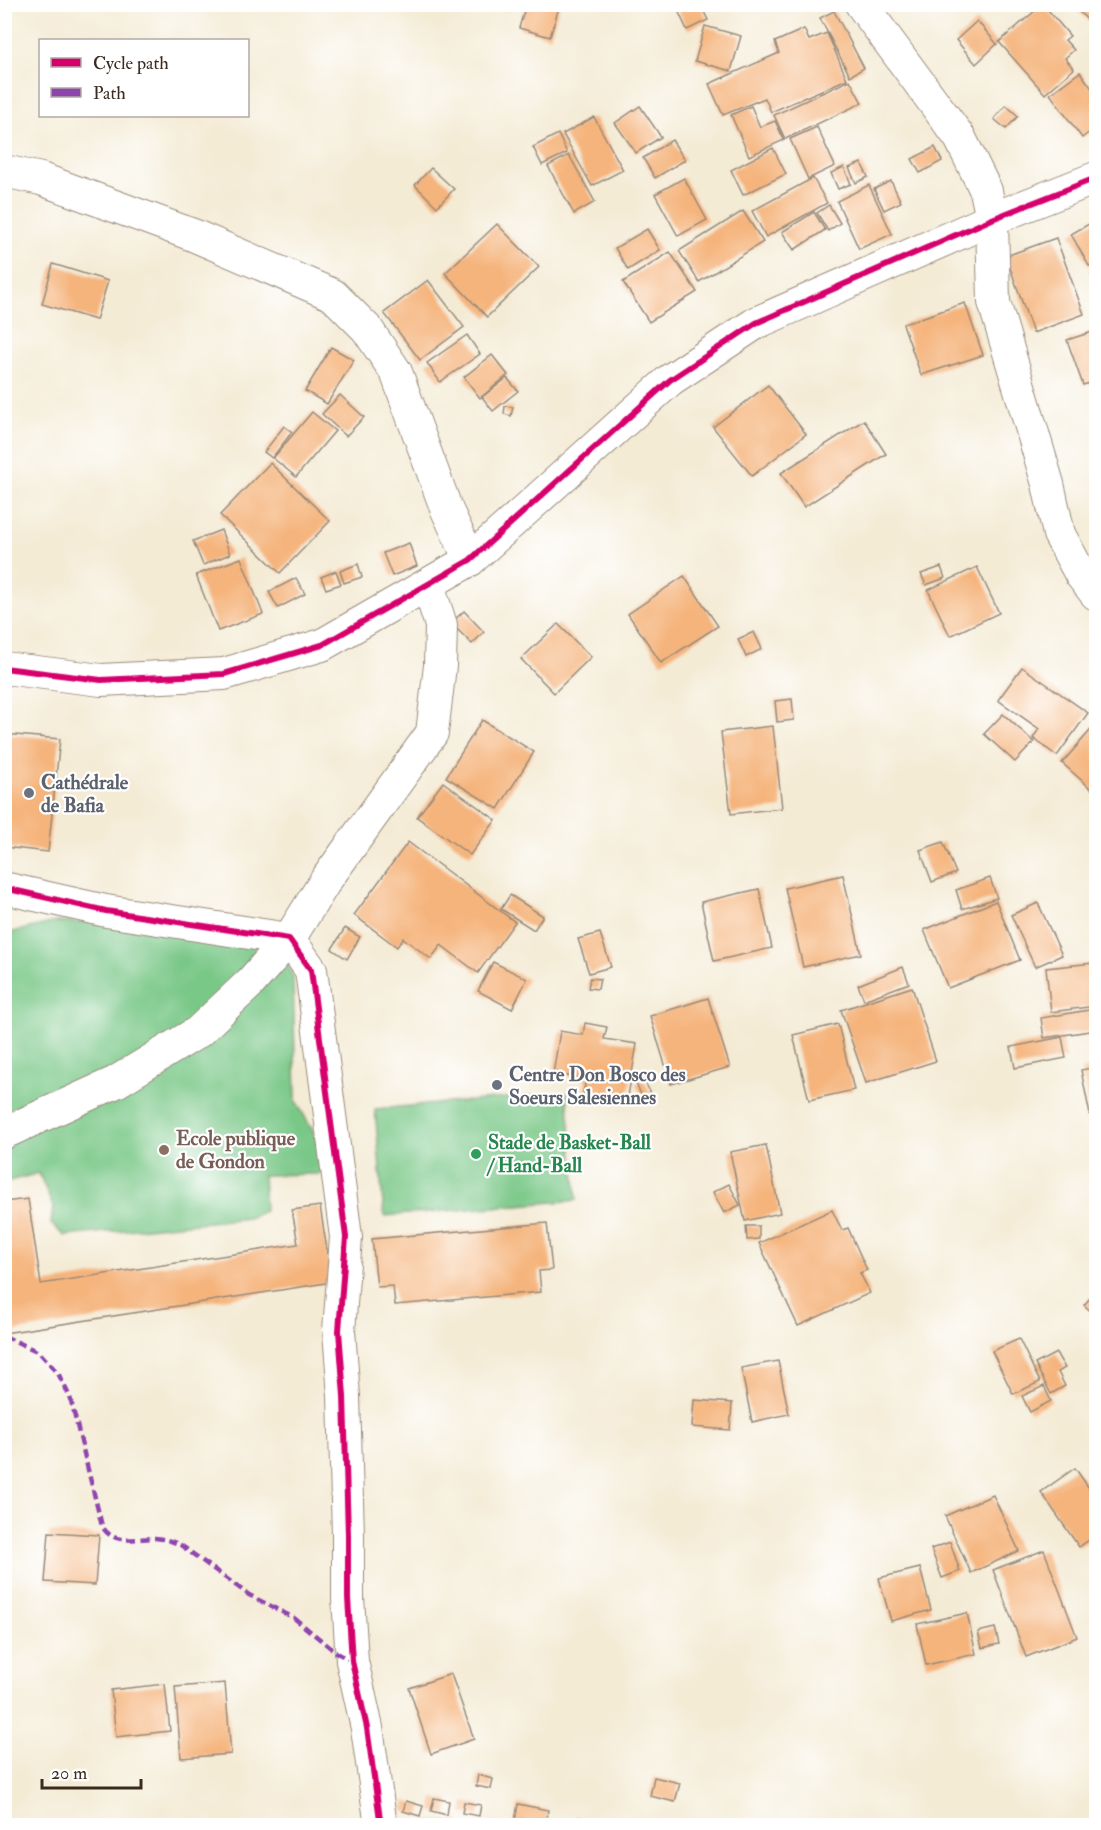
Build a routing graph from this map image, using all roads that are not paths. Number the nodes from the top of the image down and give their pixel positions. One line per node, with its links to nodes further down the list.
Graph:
1 (861, 4): 4 (street)
2 (4, 171): 5 (street)
3 (1096, 178): 4 (street)
4 (992, 219): 5 (street); 7 (street)
5 (470, 560): 6 (street)
6 (428, 585): 8 (street); 10 (street)
7 (1096, 594)
8 (4, 668)
9 (4, 888): 10 (street)
10 (289, 939): 11 (street); 12 (street)
11 (4, 1133)
12 (381, 1826)

